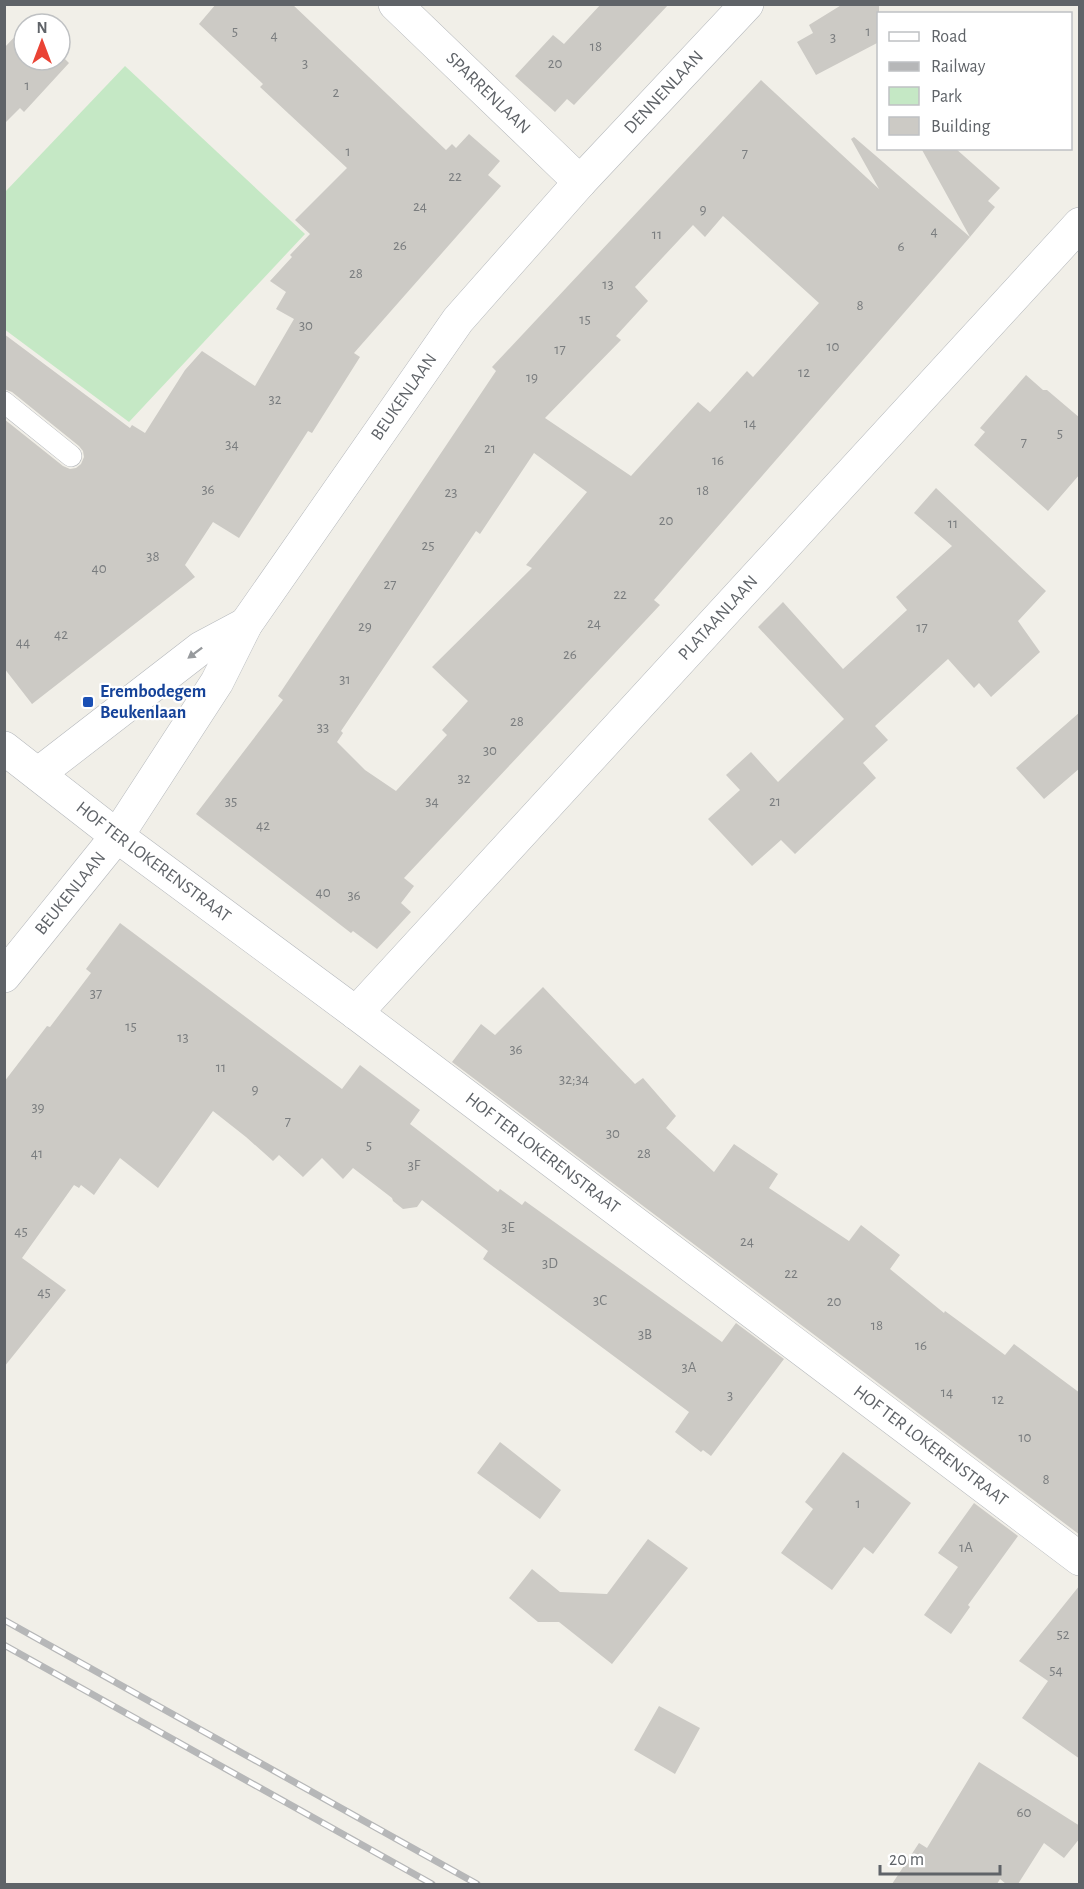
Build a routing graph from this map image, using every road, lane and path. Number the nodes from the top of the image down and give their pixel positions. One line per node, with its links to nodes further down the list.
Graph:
1 (394, 4): 3 (street, SPARRENLAAN)
2 (747, 4): 3 (street, DENNENLAAN)
3 (580, 182): 7 (street, BEUKENLAAN)
4 (1080, 224): 12 (street, PLATAANLAAN)
5 (4, 402): 6 (lane)
6 (71, 456)
7 (246, 624): 9 (street, BEUKENLAAN, one-way to 9); 10 (street, BEUKENLAAN)
8 (4, 748): 9 (street, HOF TER LOKERENSTRAAT)
9 (38, 774): 10 (street, HOF TER LOKERENSTRAAT)
10 (117, 836): 11 (street, BEUKENLAAN); 12 (street, HOF TER LOKERENSTRAAT)
11 (4, 976)
12 (356, 1013): 13 (street, HOF TER LOKERENSTRAAT)
13 (1080, 1559)

